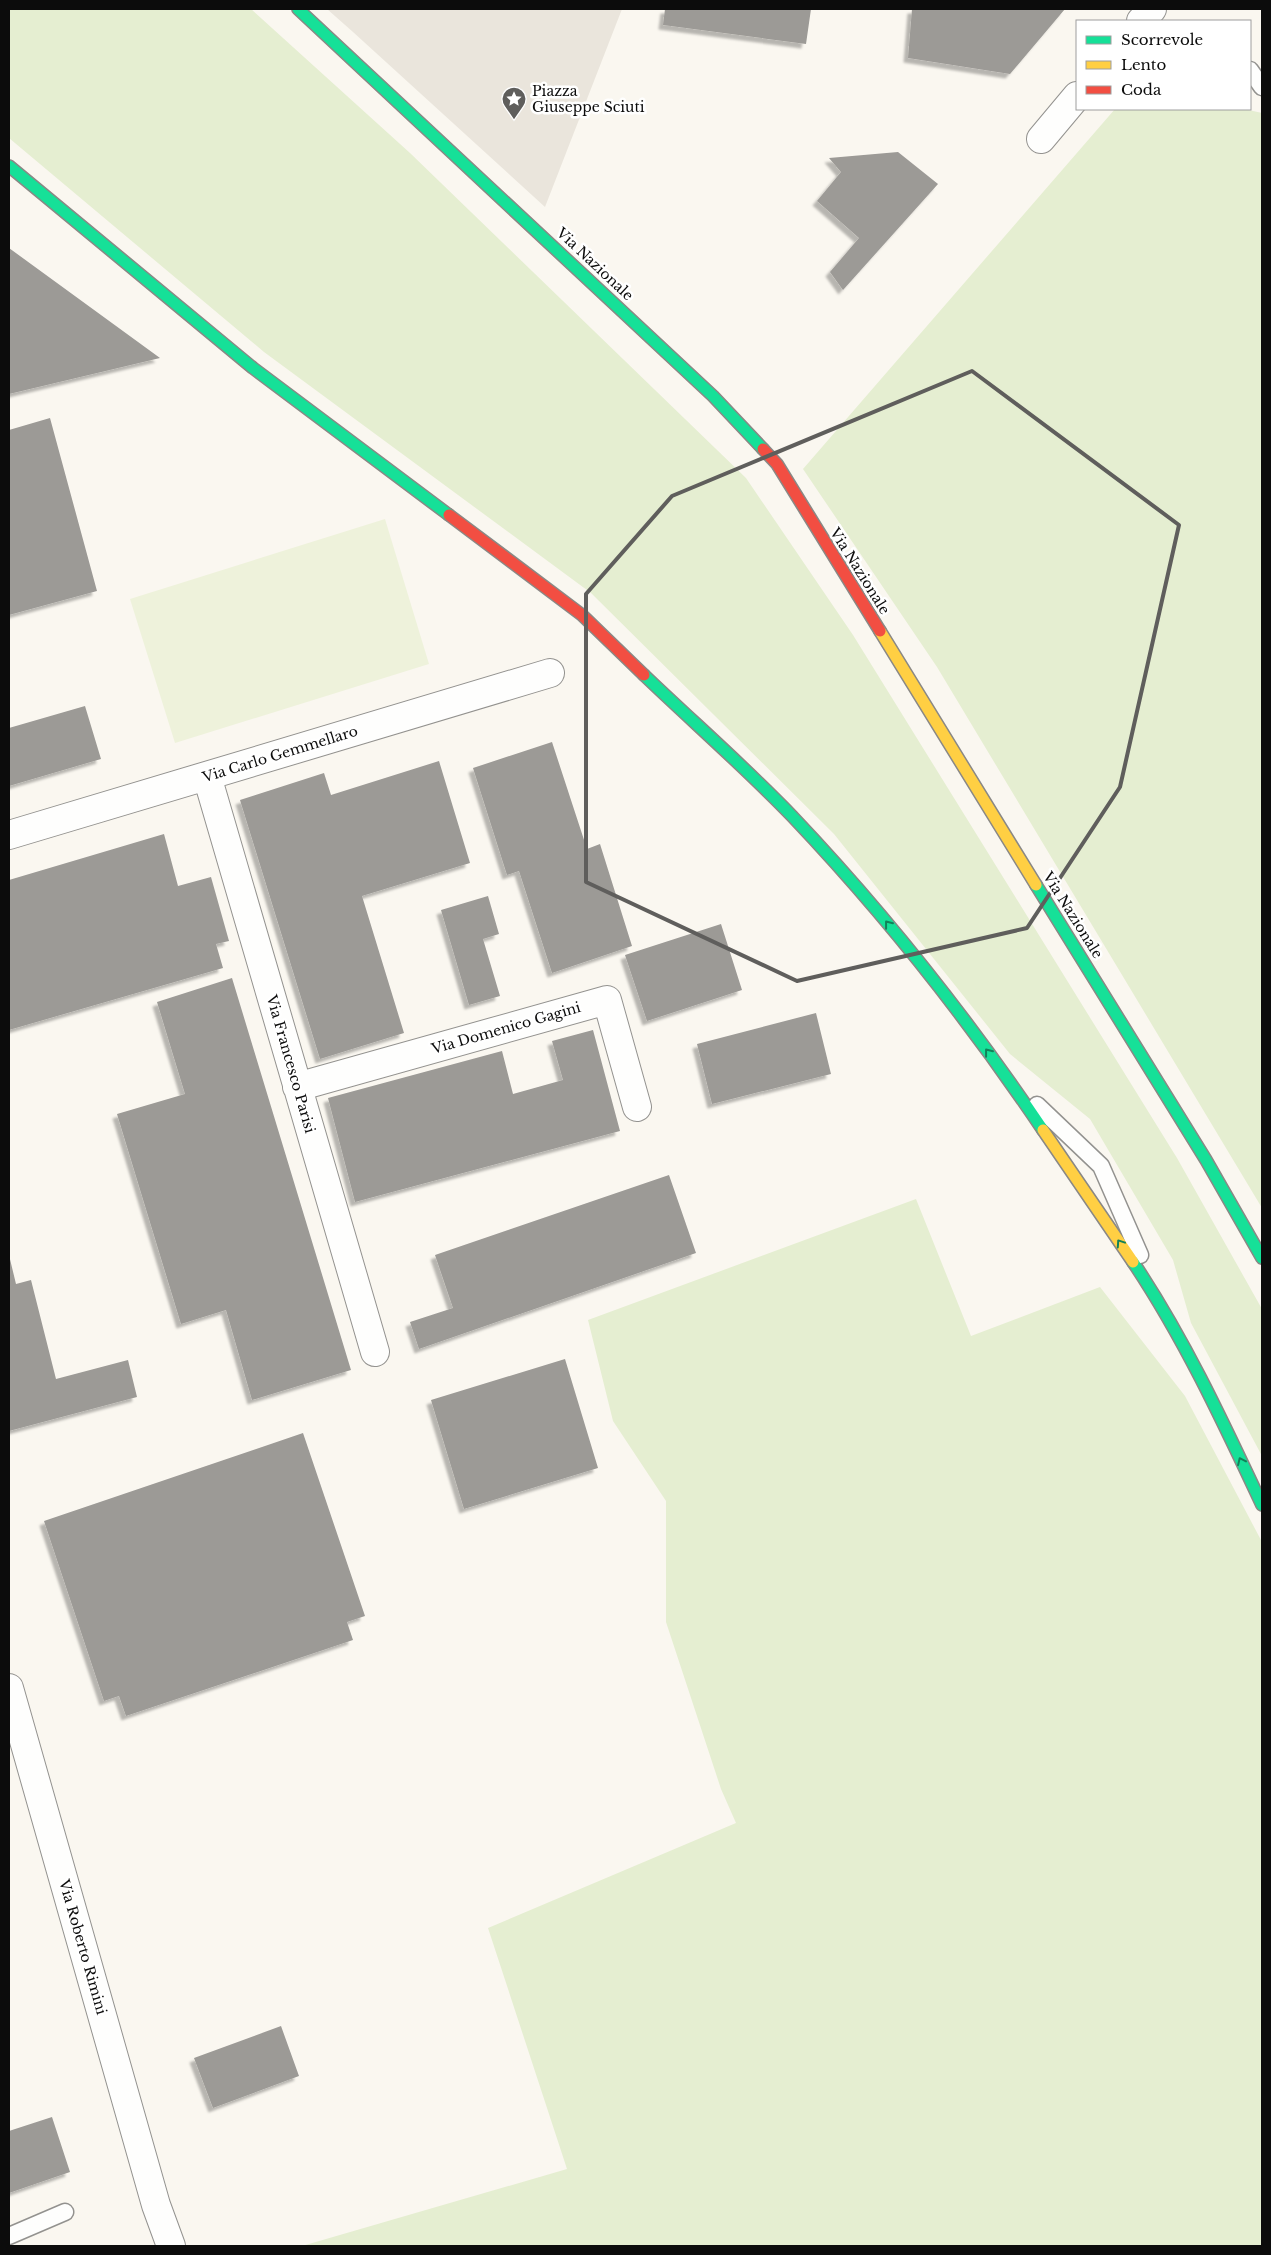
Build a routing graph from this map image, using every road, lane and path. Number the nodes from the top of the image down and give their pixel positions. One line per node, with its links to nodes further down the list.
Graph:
1 (298, 9): 15 (street, Via Nazionale)
2 (1152, 9): 3 (street)
3 (1142, 20)
4 (1251, 72): 5 (lane)
5 (1262, 88)
6 (1076, 97): 7 (street)
7 (1041, 139)
8 (9, 166): 12 (street, one-way to 8)
9 (550, 673): 10 (street, Via Carlo Gemmellaro)
10 (207, 776): 11 (street, Via Carlo Gemmellaro); 13 (street, Via Francesco Parisi)
11 (9, 835)
12 (1005, 1074): 16 (street, one-way to 12); 16 (lane)
13 (297, 1087): 14 (street, Via Domenico Gagini); 17 (street, Via Francesco Parisi)
14 (637, 1107)
15 (1262, 1258)
16 (1163, 1307): 18 (street, one-way to 16)
17 (375, 1352)
18 (1262, 1505)
19 (9, 1688): 20 (street, Via Roberto Rimini)
20 (156, 2205): 23 (street); 24 (street)
21 (64, 2212): 22 (lane)
22 (9, 2236)
23 (154, 2246)
24 (171, 2246)

